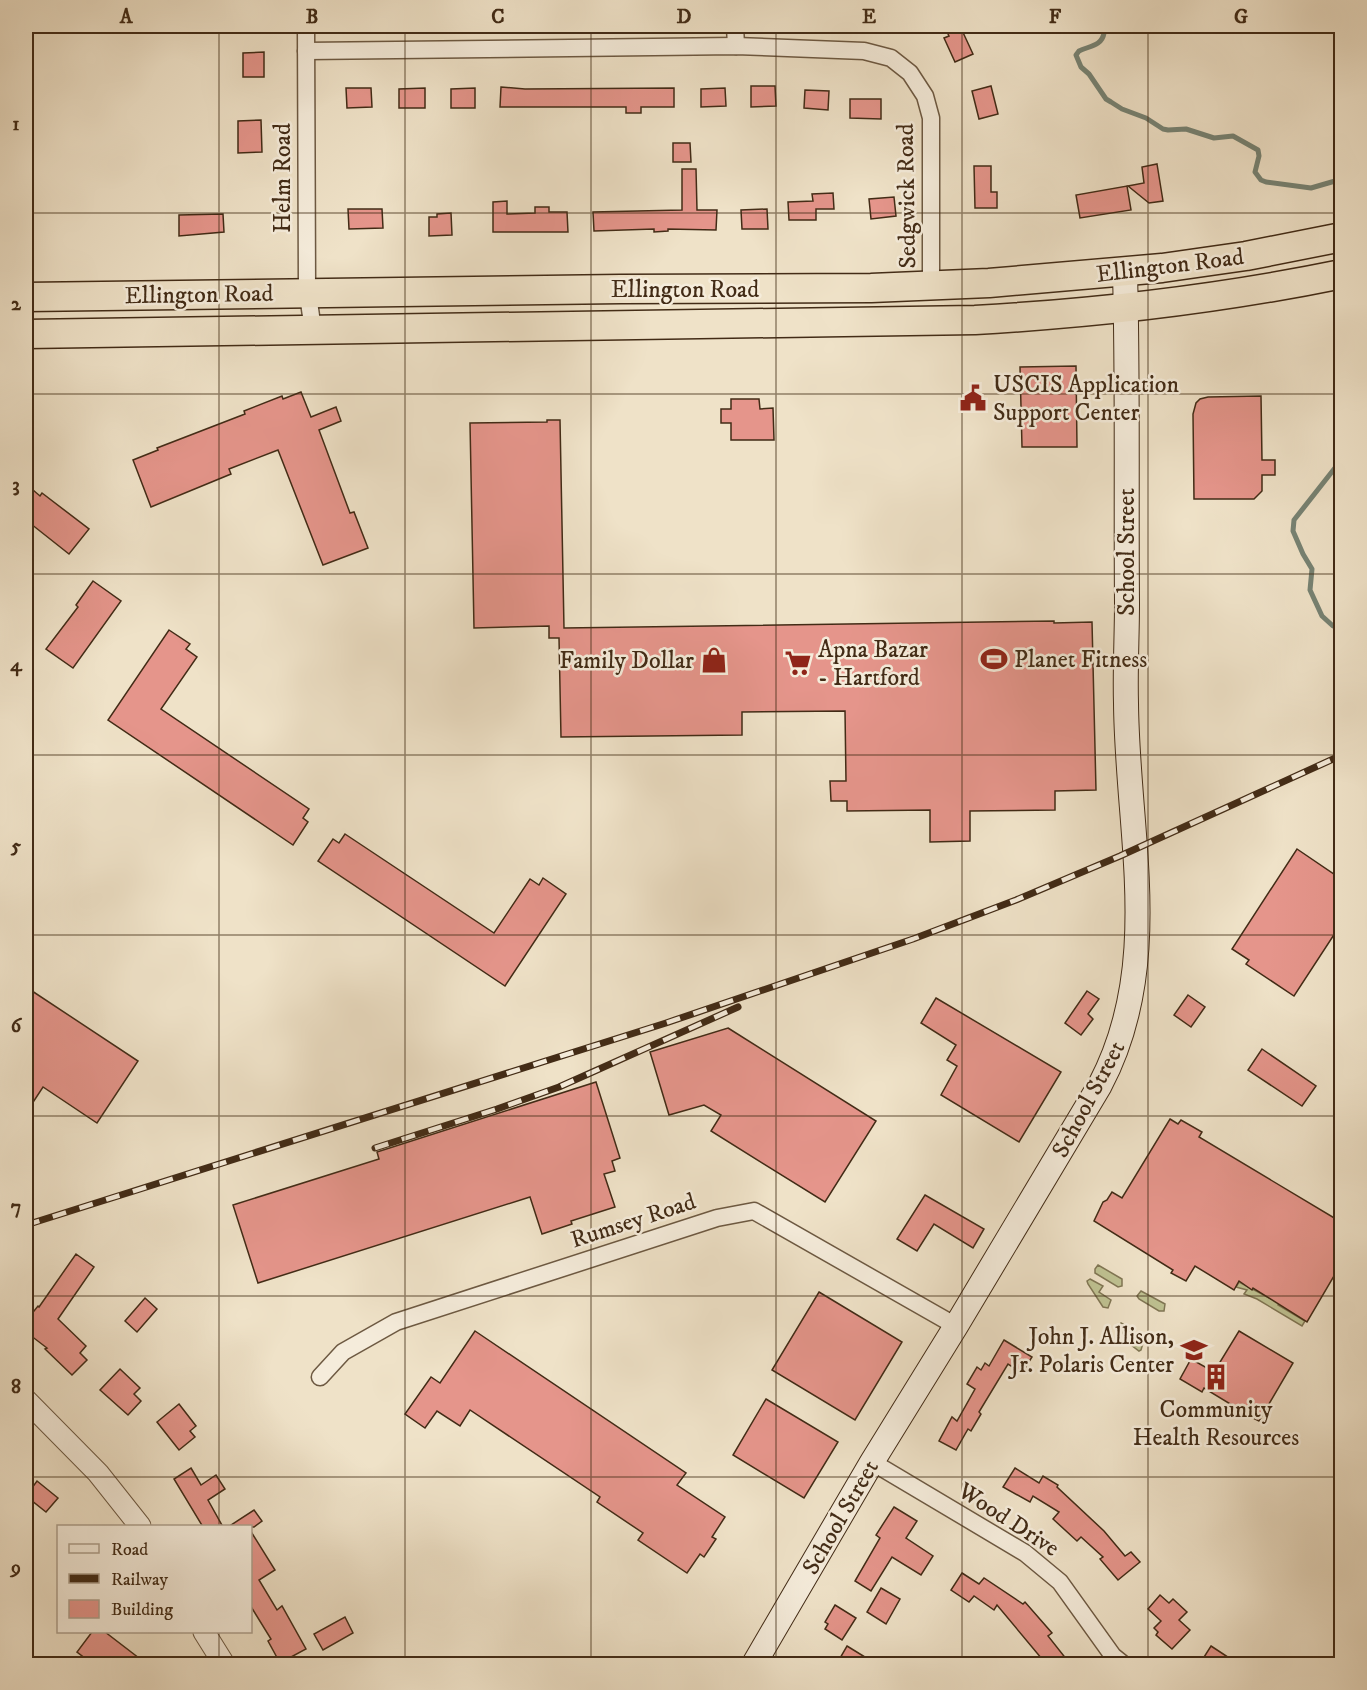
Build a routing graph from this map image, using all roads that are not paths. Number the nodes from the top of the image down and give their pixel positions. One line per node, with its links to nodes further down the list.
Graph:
1 (306, 26): 4 (street, Helm Road)
2 (735, 26): 3 (street)
3 (736, 46): 4 (street, Sedgwick Road); 8 (street, Sedgwick Road)
4 (306, 51): 10 (street, Helm Road)
5 (1341, 237): 6 (highway, Ellington Road)
6 (1125, 273): 8 (highway, Ellington Road); 12 (main road, School Street)
7 (1341, 274): 12 (highway, Ellington Road)
8 (931, 285): 9 (highway, Ellington Road)
9 (575, 289): 10 (highway, Ellington Road); 13 (highway)
10 (307, 293): 11 (highway, Ellington Road); 14 (street, Helm Road)
11 (26, 297)
12 (1126, 309): 13 (highway, Ellington Road); 16 (main road, School Street)
13 (576, 326): 14 (highway, Ellington Road)
14 (313, 330): 15 (highway, Ellington Road)
15 (26, 334)
16 (956, 1326): 17 (street, Rumsey Road); 19 (main road, School Street)
17 (320, 1377)
18 (26, 1400): 20 (street)
19 (872, 1462): 23 (main road, School Street); 24 (street, Wood Drive)
20 (138, 1525)
21 (205, 1633): 22 (street)
22 (224, 1665)
23 (754, 1665)
24 (1123, 1665)

